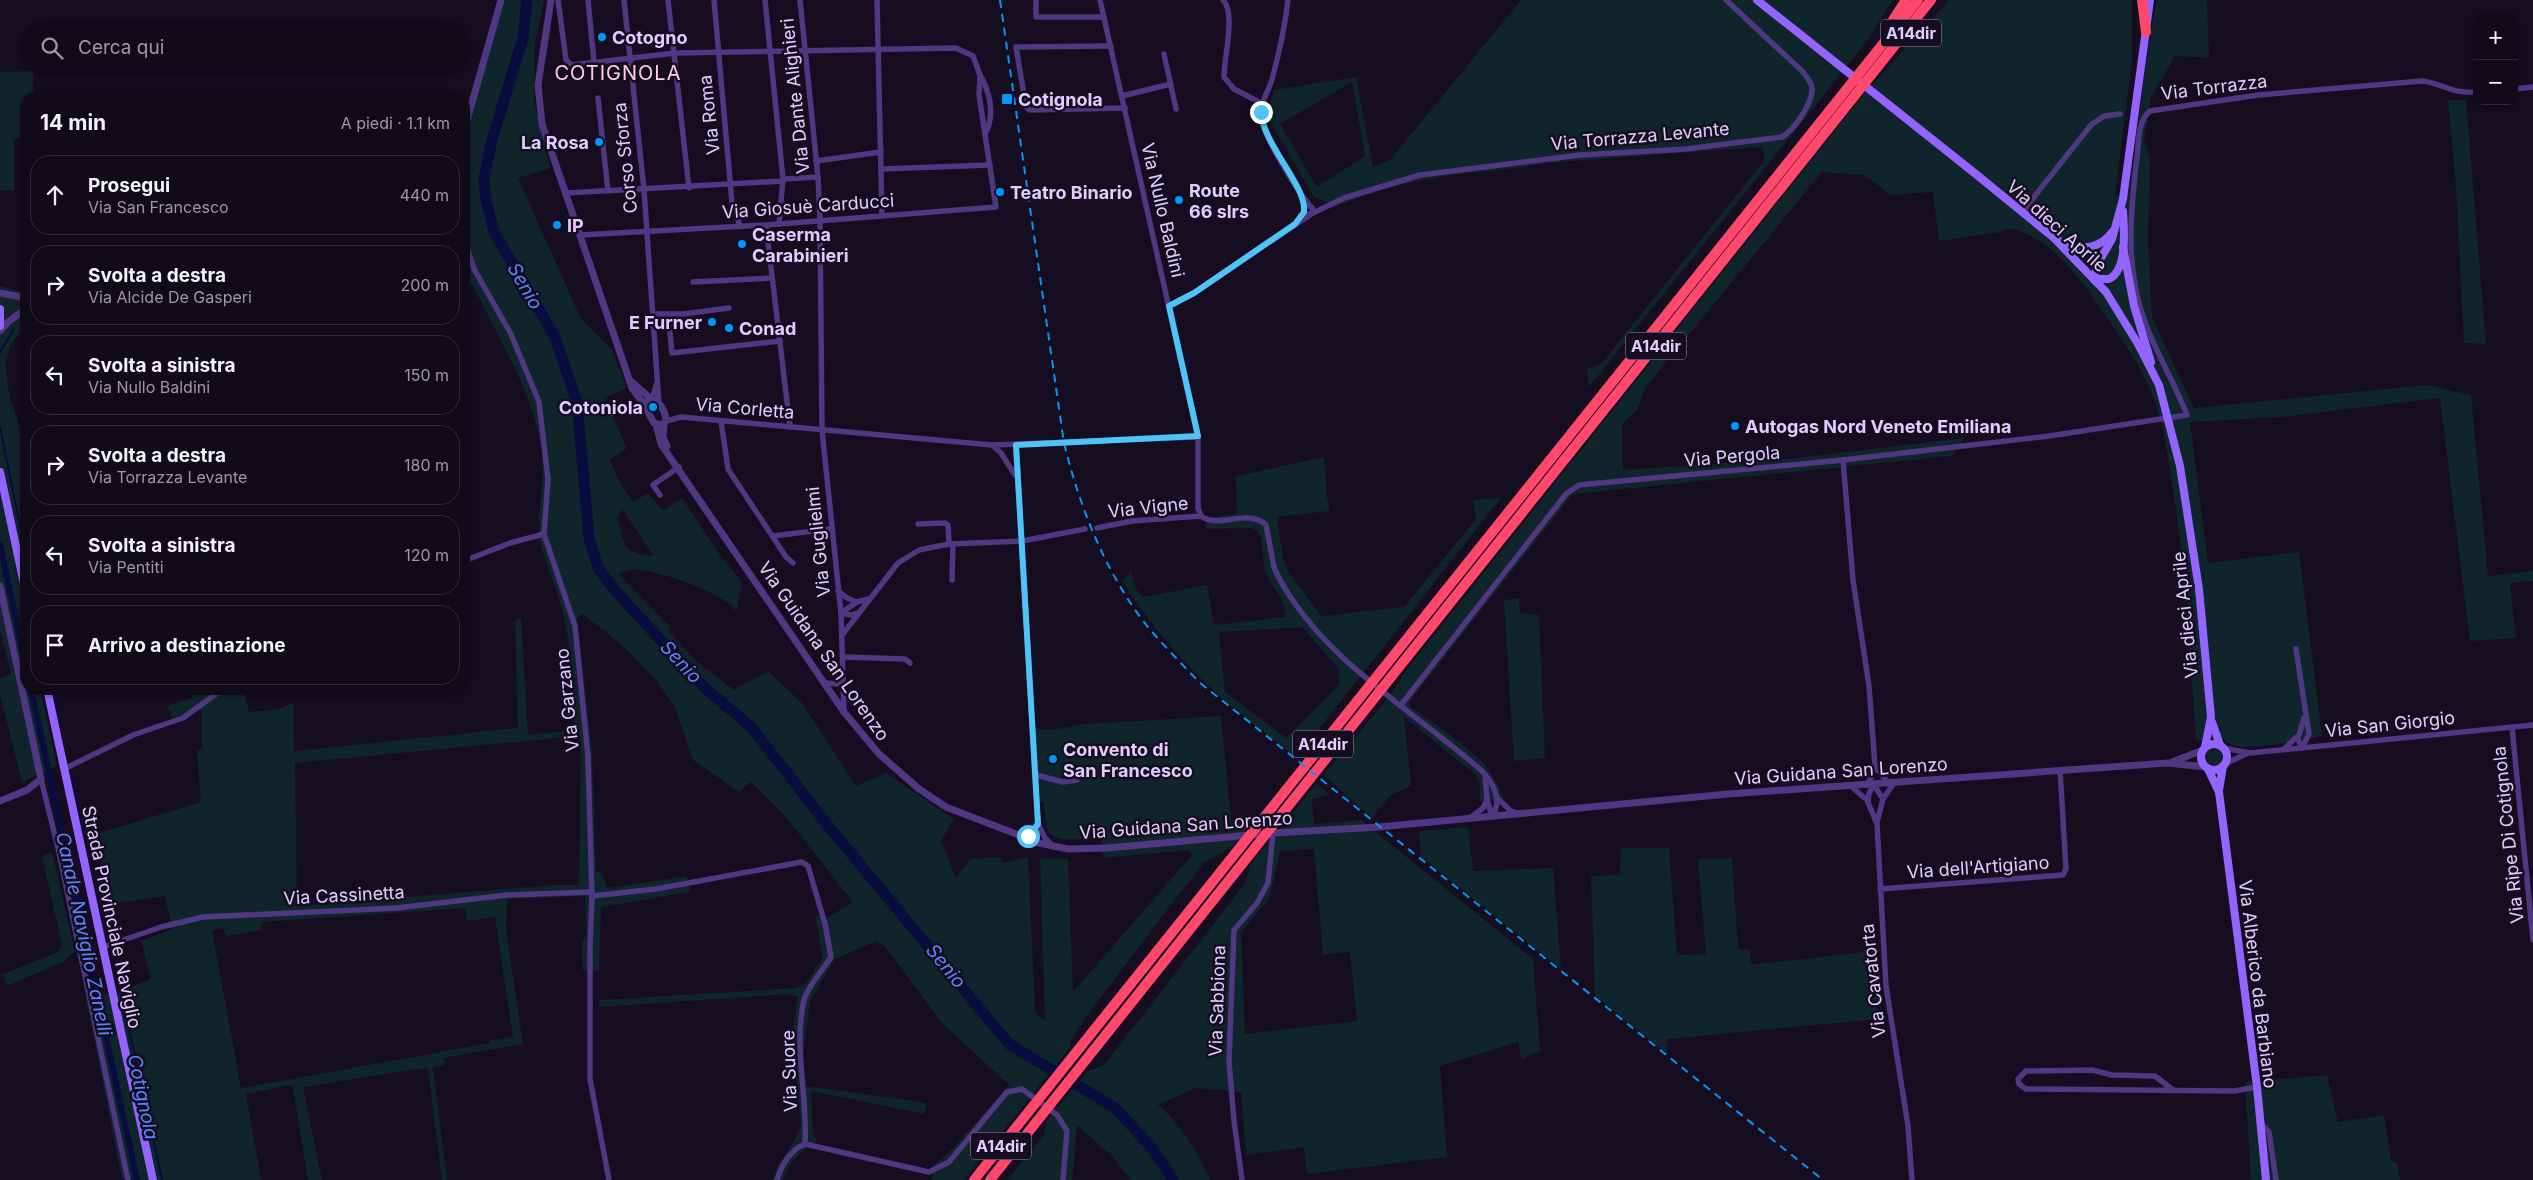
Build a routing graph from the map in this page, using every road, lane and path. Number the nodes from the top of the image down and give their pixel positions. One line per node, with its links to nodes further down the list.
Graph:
1 (501, 0): 44 (street)
2 (551, 0): 57 (street)
3 (558, 0): 33 (street)
4 (588, 0): 33 (street)
5 (624, 0): 32 (street, Corso Sforza)
6 (668, 0): 30 (street)
7 (714, 0): 28 (street, Via Roma)
8 (766, 0): 26 (street)
9 (800, 0): 29 (street, Via Dante Alighieri)
10 (877, 0): 27 (street)
11 (1036, 0): 23 (street)
12 (1100, 0): 23 (street, Via Nullo Baldini)
13 (1223, 0): 41 (street)
14 (1288, 0): 41 (street)
15 (1726, 0): 59 (street, Via Torrazza Levante)
16 (1756, 0): 60 (main road, Via dieci Aprile)
17 (1906, 0): 46 (highway, A14dir)
18 (1918, 0): 46 (highway, A14dir)
19 (1931, 0): 34 (highway, A14dir)
20 (1937, 0): 34 (highway, A14dir)
21 (2142, 0): 24 (highway)
22 (2150, 0): 24 (main road)
23 (1104, 17): 25 (street, Via Nullo Baldini)
24 (2146, 32): 58 (main road)
25 (1111, 46): 39 (street, Via Nullo Baldini); 42 (street)
26 (770, 50): 28 (street); 29 (street); 52 (street)
27 (878, 50): 29 (street); 47 (street); 49 (street)
28 (718, 51): 30 (street); 53 (street, Via Roma)
29 (806, 51): 48 (street, Via Dante Alighieri)
30 (675, 53): 32 (street); 54 (street)
31 (1164, 54): 35 (street)
32 (629, 58): 33 (street); 55 (street, Corso Sforza)
33 (594, 62)
34 (1881, 63): 195 (highway, A14dir)
35 (1171, 84): 39 (street); 43 (street)
36 (2533, 88): 37 (street)
37 (2518, 89)
38 (2473, 92): 93 (street, Via Torrazza)
39 (1122, 96): 42 (street, Via Nullo Baldini)
40 (598, 98): 56 (street)
41 (1263, 104): 59 (street)
42 (1125, 108): 77 (street, Via Nullo Baldini)
43 (1176, 109)
44 (470, 110)
45 (2120, 114): 60 (street)
46 (1826, 115): 194 (highway, A14dir)
47 (881, 152): 48 (street); 50 (street)
48 (816, 161): 51 (street, Via Dante Alighieri)
49 (990, 165): 50 (street); 61 (street, Via Giosuè Carducci)
50 (882, 169): 61 (street)
51 (818, 177): 52 (street); 62 (street, Via Dante Alighieri)
52 (783, 180): 53 (street); 63 (street)
53 (731, 185): 54 (street); 65 (street, Via Roma)
54 (689, 188): 55 (street)
55 (644, 190): 56 (street); 67 (street, Corso Sforza)
56 (608, 192): 57 (street)
57 (566, 193): 68 (street)
58 (2123, 199): 66 (main road); 70 (main road)
59 (1308, 210): 77 (street)
60 (2022, 212): 69 (main road, Via dieci Aprile)
61 (882, 216): 62 (street, Via Giosuè Carducci)
62 (820, 220): 63 (street, Via Giosuè Carducci); 100 (street, Via Dante Alighieri)
63 (779, 224): 64 (street, Via Giosuè Carducci)
64 (766, 225): 65 (street, Via Giosuè Carducci); 72 (street)
65 (740, 226): 67 (street, Via Giosuè Carducci)
66 (2116, 226): 69 (main road); 73 (main road)
67 (647, 232): 68 (street, Via Giosuè Carducci); 81 (street, Corso Sforza)
68 (580, 235): 87 (street)
69 (2054, 238): 73 (main road, Via dieci Aprile)
70 (2123, 247): 73 (main road); 88 (main road)
71 (470, 258): 115 (street, Via Garzano)
72 (772, 278): 74 (street); 85 (street)
73 (2094, 279): 88 (main road, Via dieci Aprile)
74 (694, 282)
75 (0, 293): 76 (street)
76 (20, 297)
77 (1169, 306): 101 (street, Via Nullo Baldini)
78 (729, 308): 82 (street)
79 (0, 309): 83 (main road)
80 (20, 313): 84 (street)
81 (653, 314): 82 (street); 86 (street, Corso Sforza)
82 (668, 314): 85 (street)
83 (0, 326)
84 (0, 331)
85 (780, 341): 99 (street)
86 (658, 379): 89 (street); 90 (street, Corso Sforza)
87 (630, 380): 89 (street); 91 (street)
88 (2159, 385): 95 (main road, Via dieci Aprile)
89 (652, 399): 90 (street); 91 (street)
90 (659, 404): 92 (street)
91 (645, 406): 98 (street, Via Guidana San Lorenzo)
92 (663, 411): 94 (street); 97 (street)
93 (2188, 415): 95 (street, Via Pergola)
94 (682, 417): 96 (street, Via Corletta); 97 (street, Via Corletta)
95 (2169, 419): 105 (street, Via Pergola); 142 (main road, Via dieci Aprile)
96 (721, 421): 99 (street, Via Corletta); 116 (street)
97 (665, 422): 98 (street); 104 (street)
98 (656, 424): 104 (street, Via Guidana San Lorenzo)
99 (790, 427): 100 (street, Via Corletta)
100 (822, 430): 102 (street, Via Corletta); 112 (street, Via Guglielmi)
101 (1198, 436): 103 (street, Via Corletta); 110 (street, Via Nullo Baldini)
102 (992, 445): 103 (street, Via Corletta); 108 (street)
103 (1016, 445): 108 (street)
104 (674, 459): 106 (street, Via Guidana San Lorenzo)
105 (1843, 460): 139 (street, Via Pergola); 155 (street)
106 (678, 467): 109 (street); 135 (street, Via Guidana San Lorenzo)
107 (0, 472): 121 (main road)
108 (1016, 476): 117 (street)
109 (660, 495)
110 (1201, 516): 113 (street, Via Vigne); 139 (street, Via Vigne)
111 (918, 524): 118 (street)
112 (830, 528): 116 (street); 124 (street, Via Guglielmi)
113 (1098, 528)
114 (1085, 529): 117 (street)
115 (544, 534): 119 (street); 183 (street, Via Garzano)
116 (773, 536): 120 (street)
117 (1022, 541): 118 (street); 159 (street)
118 (951, 544): 122 (street); 125 (street)
119 (470, 559)
120 (793, 563)
121 (20, 565)
122 (952, 580)
123 (0, 586): 134 (street)
124 (838, 591): 126 (street); 128 (street, Via Guglielmi)
125 (872, 596): 126 (street); 127 (street)
126 (857, 602): 128 (street)
127 (860, 611): 128 (street); 129 (street)
128 (840, 612): 129 (street, Via Guglielmi)
129 (842, 635): 131 (street, Via Guglielmi)
130 (2296, 649): 141 (street)
131 (843, 657): 132 (street); 133 (street, Via Guglielmi)
132 (910, 663)
133 (844, 668): 135 (street); 140 (street, Via Guglielmi)
134 (20, 680)
135 (825, 683): 140 (street, Via Guidana San Lorenzo)
136 (23, 695): 161 (street)
137 (48, 695): 157 (main road, Strada Provinciale Naviglio)
138 (215, 695): 157 (street)
139 (1401, 705): 160 (street, Via Vigne)
140 (844, 712): 179 (street, Via Guidana San Lorenzo)
141 (2304, 716): 145 (street); 146 (street)
142 (2211, 717): 147 (main road, Via dieci Aprile); 150 (main road, Via dieci Aprile)
143 (2533, 725): 144 (street, Via San Giorgio)
144 (2512, 727): 148 (street, Via San Giorgio); 184 (street, Via Ripe Di Cotignola)
145 (2309, 734): 148 (street); 149 (street)
146 (2297, 738): 149 (street); 151 (street)
147 (2221, 747): 150 (main road); 152 (street, Via San Giorgio); 154 (main road)
148 (2320, 747): 149 (street, Via San Giorgio)
149 (2302, 748): 151 (street, Via San Giorgio)
150 (2204, 749): 153 (street); 156 (main road)
151 (2282, 750): 152 (street, Via San Giorgio)
152 (2250, 753): 154 (street, Via San Giorgio)
153 (2167, 763): 156 (street); 158 (street, Via Guidana San Lorenzo)
154 (2224, 765): 156 (main road); 167 (main road, Via Alberico da Barbiano)
155 (1875, 766): 163 (street); 165 (street)
156 (2207, 768): 167 (main road, Via Alberico da Barbiano)
157 (64, 769): 185 (main road, Strada Provinciale Naviglio)
158 (2060, 770): 163 (street, Via Guidana San Lorenzo); 182 (street, Via dell'Artigiano)
159 (1036, 775): 162 (street); 176 (street)
160 (1485, 775): 168 (street); 169 (street)
161 (41, 779): 171 (street); 190 (street)
162 (1077, 780)
163 (1892, 784): 164 (street, Via Guidana San Lorenzo); 170 (street)
164 (1874, 785): 165 (street, Via Guidana San Lorenzo); 170 (street); 172 (street)
165 (1866, 786): 166 (street, Via Guidana San Lorenzo)
166 (1852, 787): 172 (street, Via Cavatorta); 173 (street, Via Guidana San Lorenzo)
167 (2219, 792): 186 (main road, Via Alberico da Barbiano)
168 (1497, 798): 173 (street); 174 (street)
169 (1486, 800): 174 (street); 175 (street)
170 (1883, 800): 177 (street)
171 (0, 801)
172 (1868, 802): 177 (street, Via Cavatorta)
173 (1517, 813): 174 (street, Via Guidana San Lorenzo)
174 (1492, 816): 175 (street, Via Guidana San Lorenzo)
175 (1470, 818): 178 (street, Via Guidana San Lorenzo)
176 (1038, 824): 179 (street); 180 (street)
177 (1877, 824): 182 (street, Via Cavatorta)
178 (1273, 833): 180 (street, Via Guidana San Lorenzo); 197 (street, Via Sabbiona)
179 (1021, 837): 180 (street, Via Guidana San Lorenzo)
180 (1053, 846)
181 (802, 862): 183 (street, Via Cassinetta); 189 (street, Via Suore)
182 (1880, 889): 198 (street, Via Cavatorta)
183 (592, 894): 185 (street, Via Cassinetta); 192 (street, Via Garzano)
184 (2533, 940)
185 (103, 947): 191 (main road, Strada Provinciale Naviglio)
186 (2257, 1087): 187 (street); 188 (main road, Via Alberico da Barbiano)
187 (2173, 1090): 187 (street)
188 (2259, 1121): 199 (main road, Via Alberico da Barbiano); 200 (street)
189 (804, 1144): 193 (street); 196 (street)
190 (128, 1180)
191 (153, 1180)
192 (609, 1180)
193 (777, 1180)
194 (974, 1180)
195 (990, 1180)
196 (1063, 1180)
197 (1242, 1180)
198 (1912, 1180)
199 (2266, 1180)
200 (2276, 1180)

